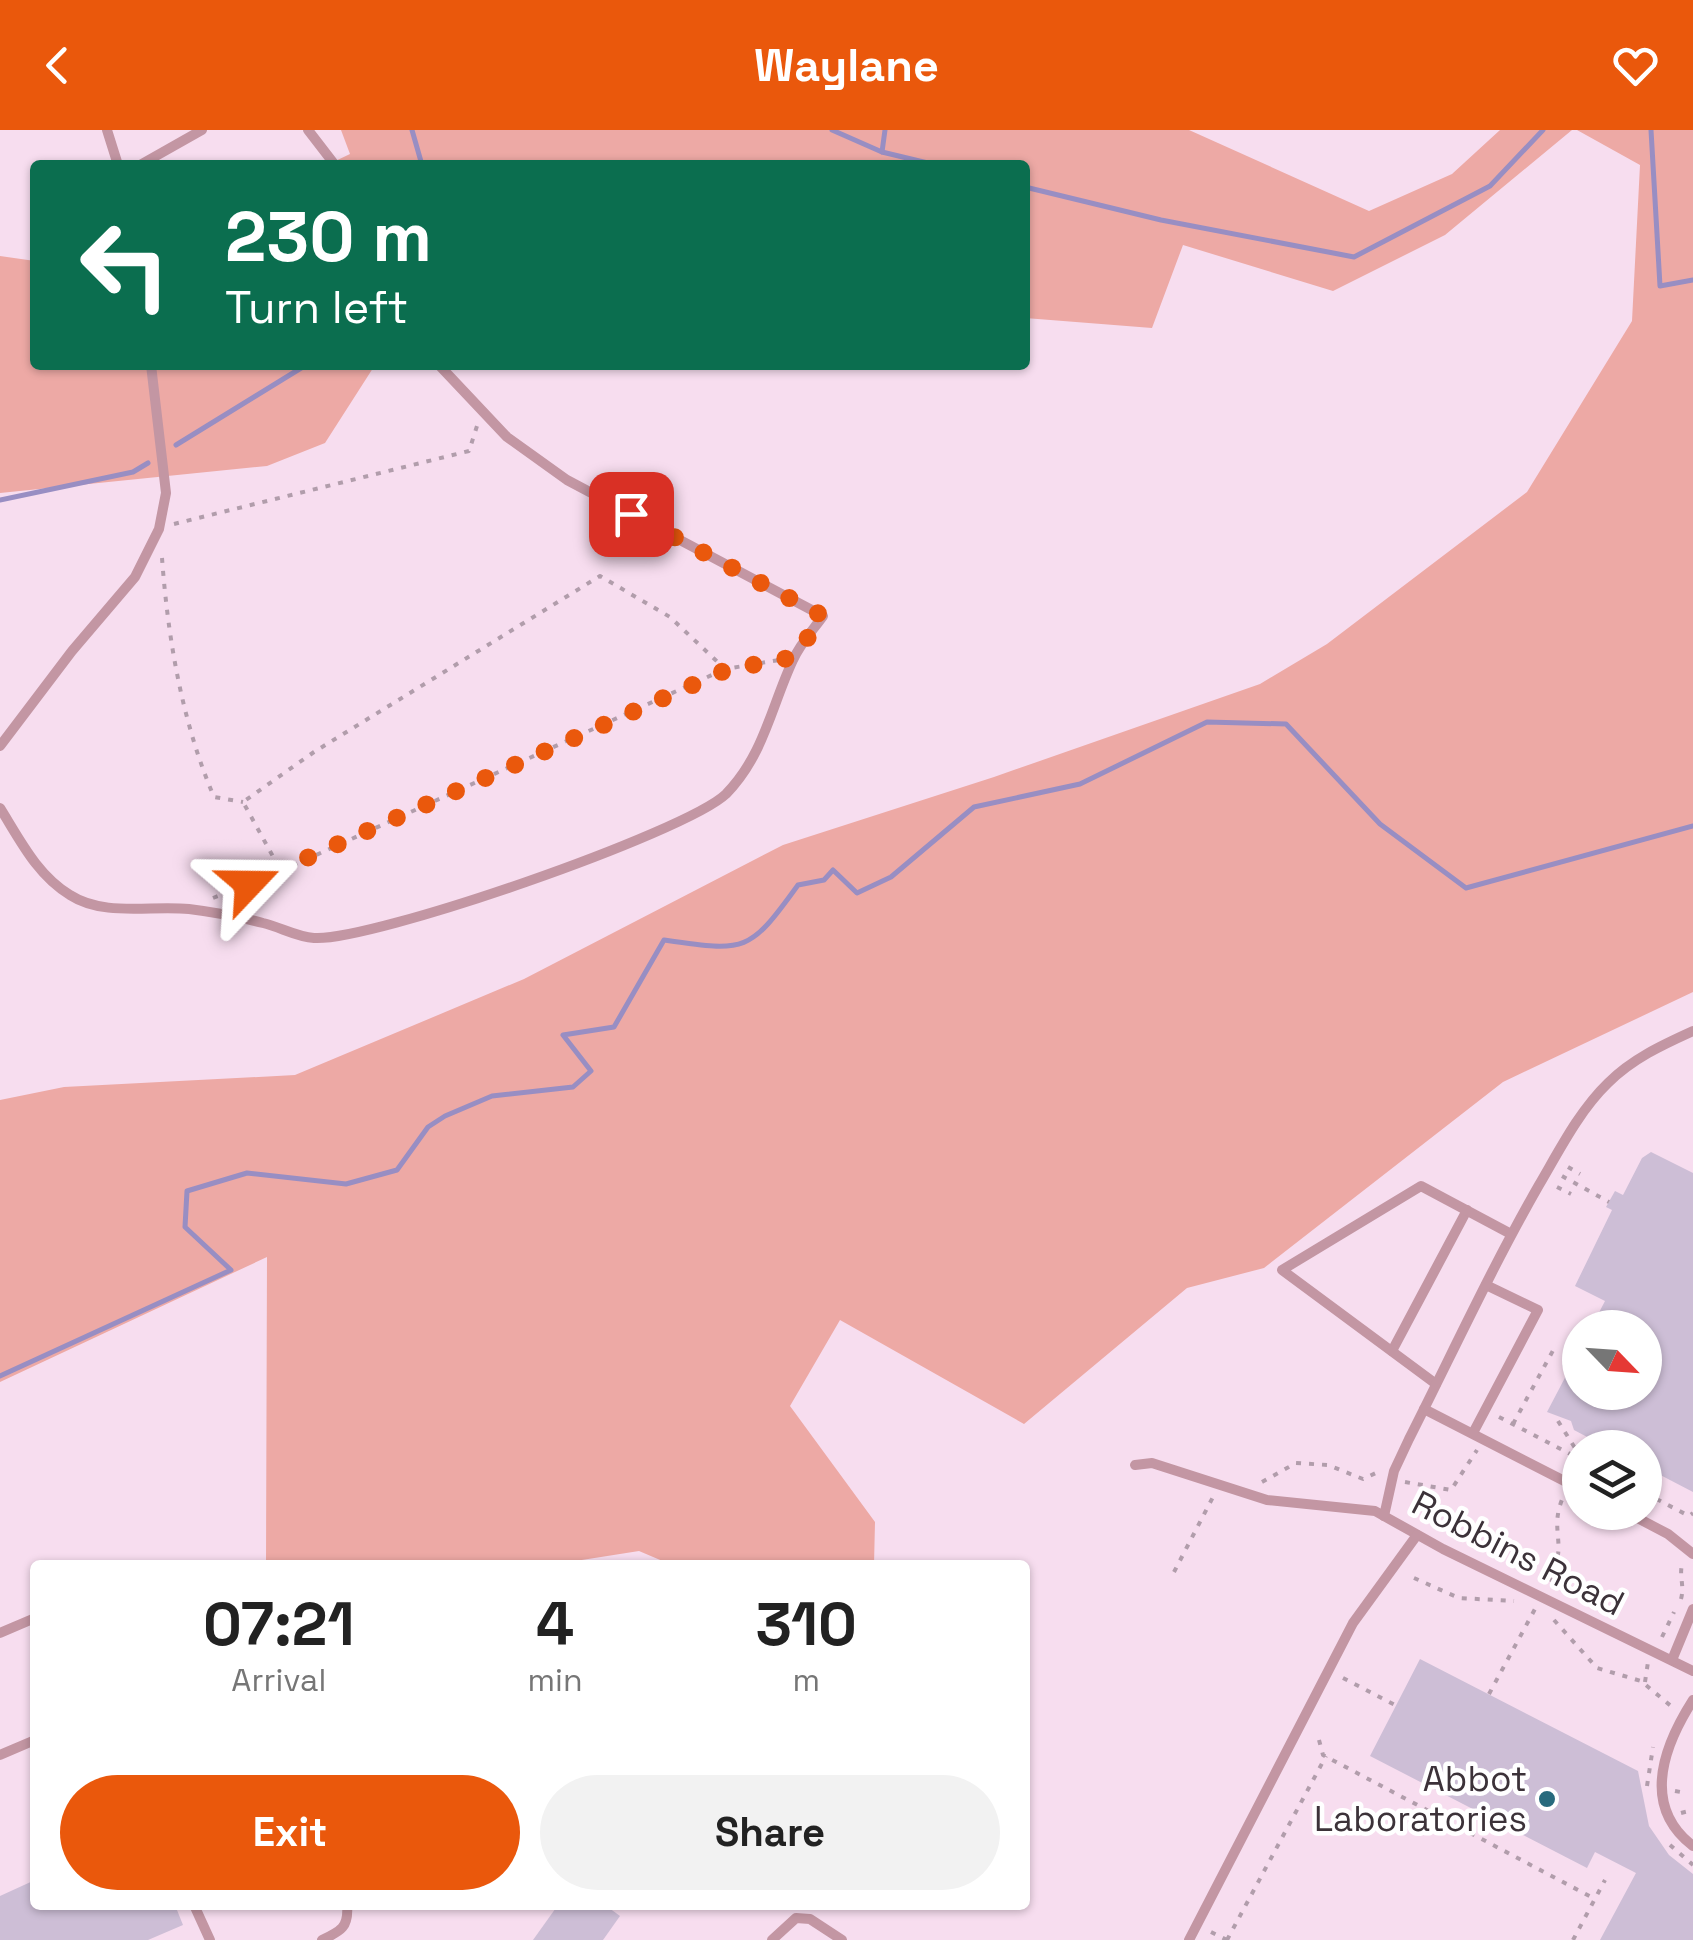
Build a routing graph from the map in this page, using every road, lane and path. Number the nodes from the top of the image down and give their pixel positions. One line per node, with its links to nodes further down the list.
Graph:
1 (107, 130): 4 (lane)
2 (202, 130): 5 (lane)
3 (308, 130): 6 (lane)
4 (116, 160)
5 (149, 160)
6 (331, 160)
7 (152, 370): 10 (lane)
8 (444, 370): 9 (lane)
9 (482, 412): 10 (path); 11 (lane)
10 (160, 529): 13 (lane); 14 (path)
11 (794, 657): 12 (path); 17 (lane)
12 (726, 670): 14 (path); 16 (path)
13 (0, 746)
14 (243, 802): 16 (path)
15 (0, 808): 17 (lane)
16 (280, 871): 17 (path)
17 (186, 909)
18 (1693, 1031): 26 (lane)
19 (1568, 1167): 20 (path)
20 (1580, 1174)
21 (1562, 1176): 24 (path)
22 (1557, 1187): 23 (path)
23 (1571, 1194)
24 (1609, 1202)
25 (1466, 1210): 26 (lane); 29 (lane); 29 (lane)
26 (1511, 1234): 27 (lane)
27 (1486, 1285): 30 (lane); 37 (lane)
28 (1556, 1345): 34 (path)
29 (1392, 1352): 30 (lane)
30 (1436, 1384): 31 (lane)
31 (1424, 1408): 37 (lane); 54 (lane)
32 (1495, 1414): 34 (path)
33 (1558, 1421): 35 (path)
34 (1513, 1424): 36 (path)
35 (1563, 1430)
36 (1527, 1432): 38 (path); 39 (path)
37 (1473, 1433): 47 (lane)
38 (1546, 1442): 41 (path); 43 (path)
39 (1513, 1444)
40 (1477, 1450): 49 (path)
41 (1562, 1450)
42 (1562, 1453): 44 (path)
43 (1532, 1454)
44 (1550, 1463)
45 (1135, 1465): 54 (lane, Robbins Road)
46 (1381, 1469): 48 (path)
47 (1562, 1480)
48 (1261, 1482)
49 (1405, 1482)
50 (1215, 1493): 58 (path)
51 (1562, 1499): 60 (path)
52 (1662, 1502): 53 (path)
53 (1693, 1512)
54 (1384, 1516): 56 (lane, Robbins Road)
55 (1660, 1530): 57 (lane)
56 (1417, 1535): 66 (lane, Robbins Road); 91 (lane)
57 (1688, 1558): 65 (path)
58 (1174, 1572)
59 (1414, 1578): 61 (path)
60 (1549, 1581)
61 (1535, 1608): 70 (path); 71 (path)
62 (1693, 1609): 66 (lane)
63 (30, 1620): 64 (lane)
64 (0, 1633)
65 (1662, 1637)
66 (1672, 1660): 68 (lane, Robbins Road)
67 (1648, 1662): 70 (path)
68 (1693, 1671)
69 (1343, 1678): 73 (path)
70 (1645, 1684): 74 (path)
71 (1489, 1694)
72 (1693, 1700): 81 (lane)
73 (1395, 1705)
74 (1676, 1709)
75 (1318, 1740): 78 (path)
76 (30, 1742): 77 (lane)
77 (0, 1755)
78 (1326, 1756): 83 (path); 92 (path)
79 (1671, 1791): 80 (path)
80 (1686, 1793)
81 (1693, 1846)
82 (1605, 1880): 83 (path)
83 (1595, 1899): 93 (path)
84 (196, 1910): 87 (lane)
85 (347, 1910): 88 (lane)
86 (1212, 1932): 92 (path)
87 (210, 1940)
88 (322, 1940)
89 (772, 1940): 90 (lane)
90 (842, 1940)
91 (1189, 1940)
92 (1227, 1940)
93 (1574, 1940)

